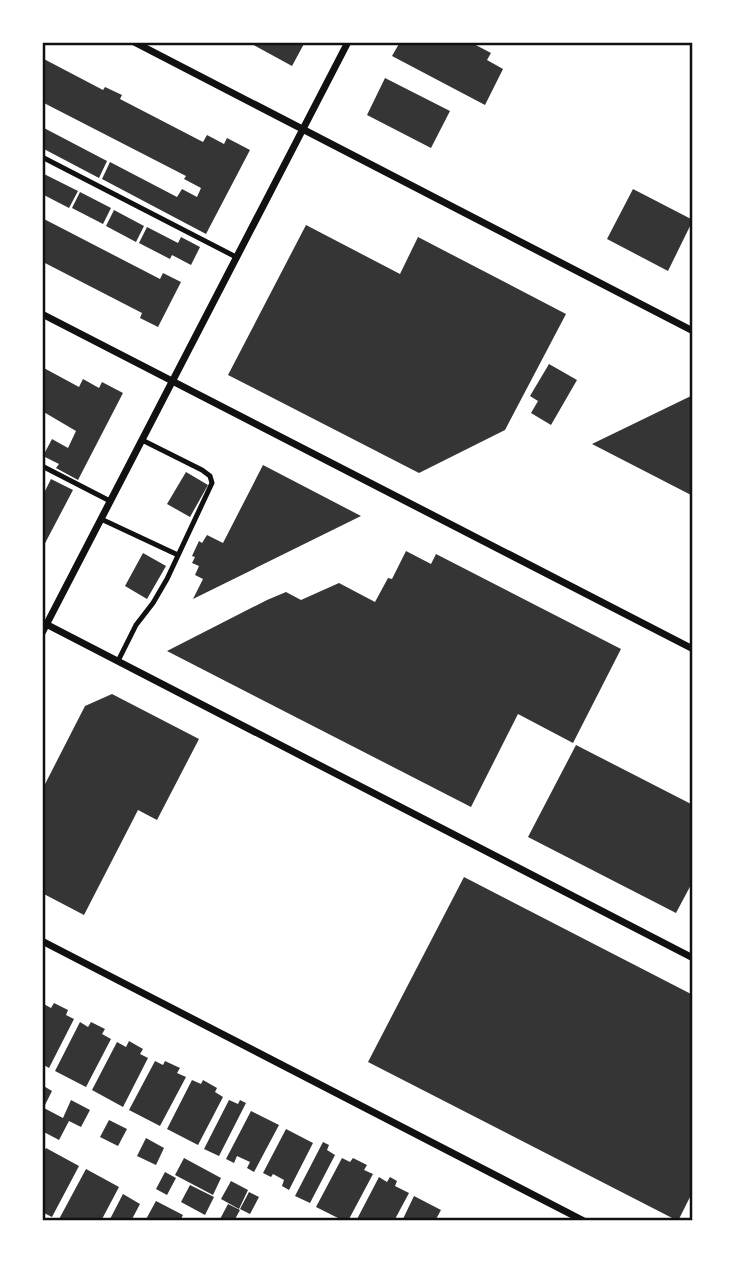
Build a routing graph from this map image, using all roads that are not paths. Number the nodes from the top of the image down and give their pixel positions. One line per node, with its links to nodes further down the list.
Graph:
1 (134, 42): 3 (street)
2 (348, 42): 3 (street)
3 (303, 129): 5 (street); 7 (street)
4 (42, 157): 5 (lane)
5 (236, 257): 8 (street)
6 (42, 314): 8 (street)
7 (693, 331)
8 (172, 381): 9 (street); 16 (street)
9 (142, 440): 11 (street); 13 (lane)
10 (42, 466): 11 (lane)
11 (110, 501): 12 (street)
12 (101, 519): 13 (lane); 14 (street)
13 (178, 555): 17 (lane)
14 (44, 623): 15 (street); 17 (street)
15 (42, 633)
16 (693, 649)
17 (118, 661): 19 (street)
18 (42, 941): 20 (street)
19 (693, 958)
20 (584, 1221)

